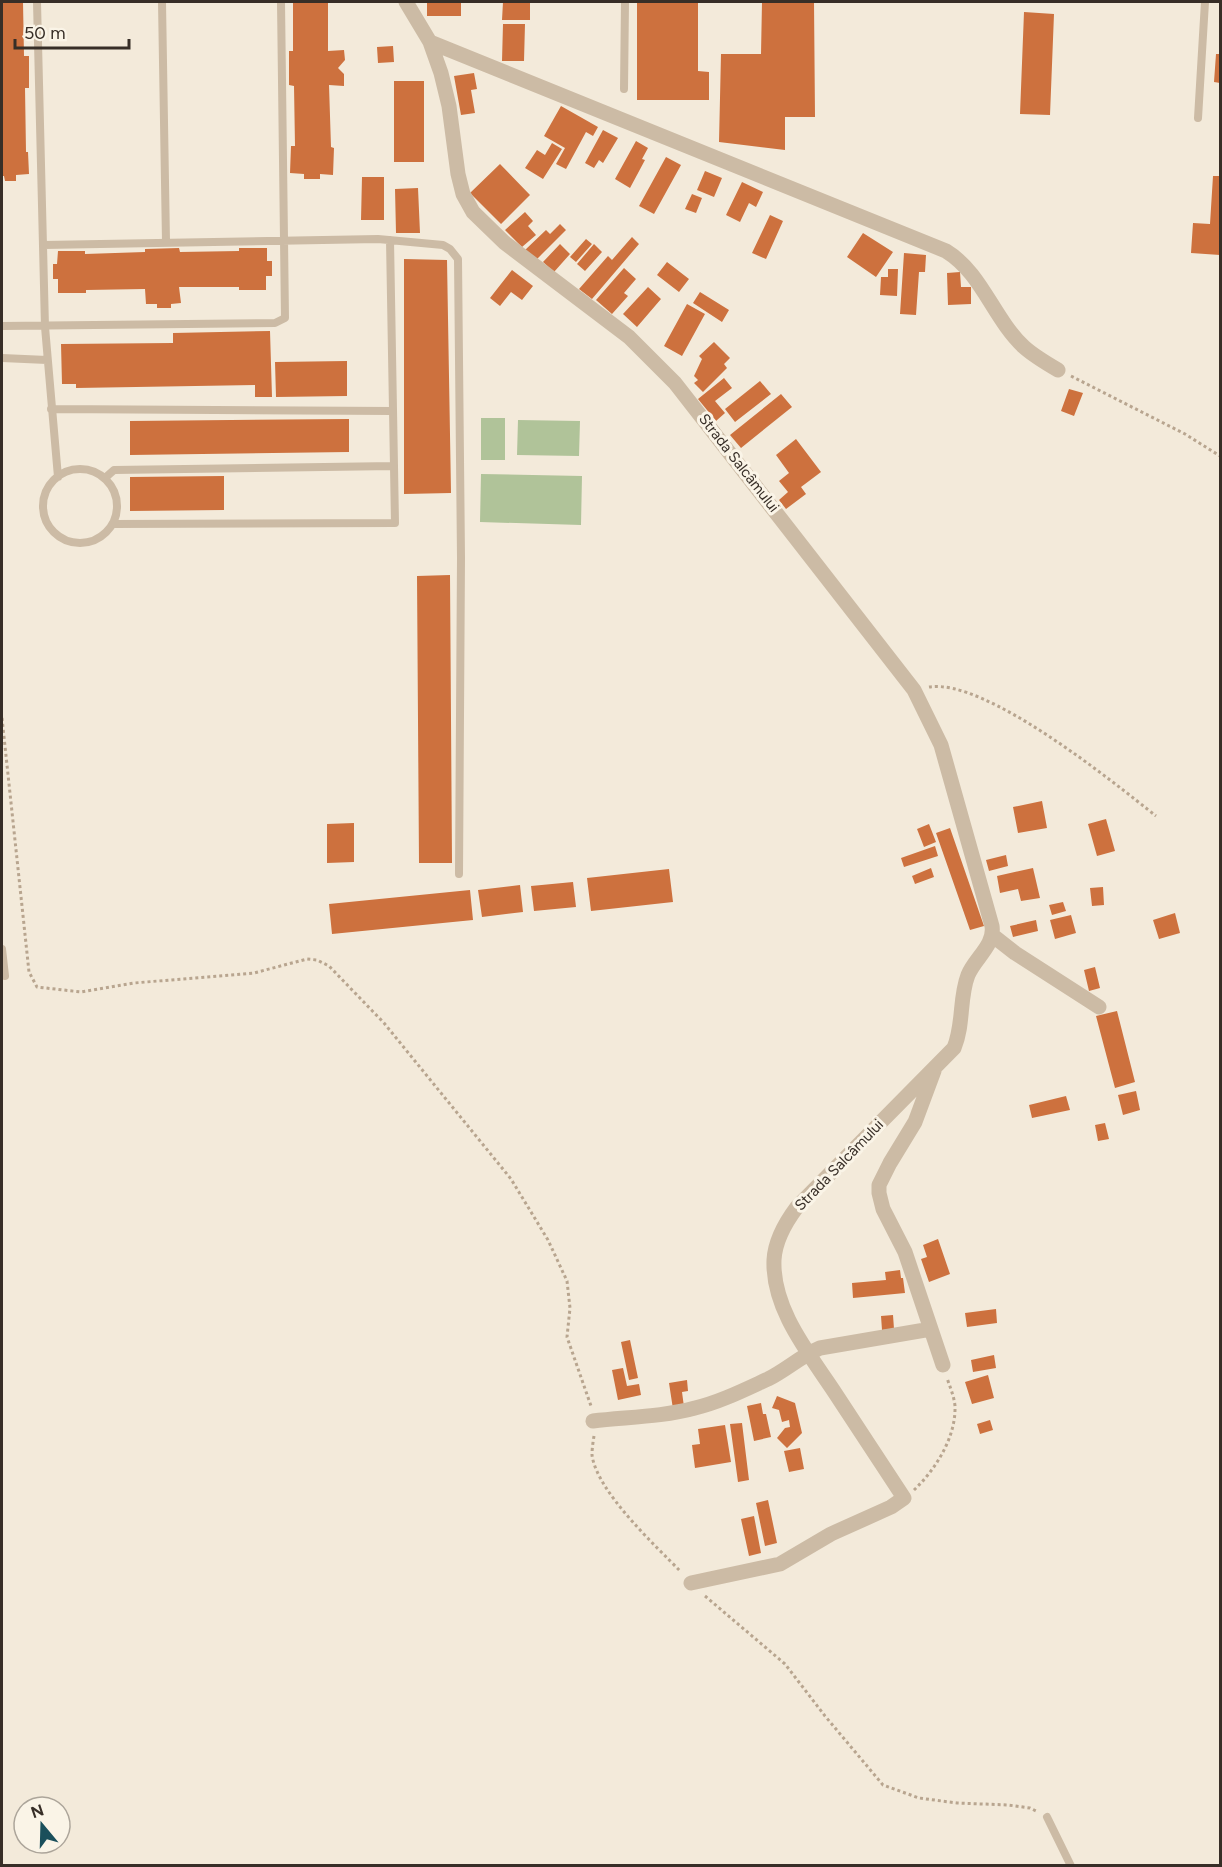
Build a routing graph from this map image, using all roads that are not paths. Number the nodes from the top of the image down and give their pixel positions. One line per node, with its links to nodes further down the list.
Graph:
1 (37, 2): 13 (lane)
2 (162, 2): 12 (lane)
3 (281, 2): 10 (lane)
4 (406, 2): 7 (street, Strada Salcâmului)
5 (626, 2): 8 (lane)
6 (1205, 2): 9 (lane)
7 (430, 42): 18 (street); 26 (street, Strada Salcâmului)
8 (624, 89)
9 (1198, 118)
10 (285, 240): 11 (lane); 12 (lane); 15 (lane)
11 (390, 240): 20 (lane); 25 (lane)
12 (166, 242): 13 (lane)
13 (44, 245): 15 (lane)
14 (2, 326): 15 (lane)
15 (45, 327): 17 (lane)
16 (2, 358): 17 (lane)
17 (47, 360): 19 (lane)
18 (1058, 370)
19 (51, 409): 20 (lane); 22 (lane)
20 (393, 411): 21 (lane)
21 (394, 466): 23 (lane); 24 (lane)
22 (58, 477): 23 (lane); 24 (lane)
23 (105, 478): 24 (lane)
24 (113, 524)
25 (459, 874)
26 (992, 935): 29 (street); 30 (street, Strada Salcâmului)
27 (2, 949): 28 (lane)
28 (5, 975)
29 (1100, 1007)
30 (935, 1068): 31 (street); 32 (street, Strada Salcâmului)
31 (931, 1329): 32 (street); 33 (street)
32 (810, 1353): 34 (street); 35 (street, Strada Salcâmului)
33 (943, 1365)
34 (593, 1421)
35 (691, 1583)
36 (1047, 1817): 37 (lane)
37 (1071, 1866)

